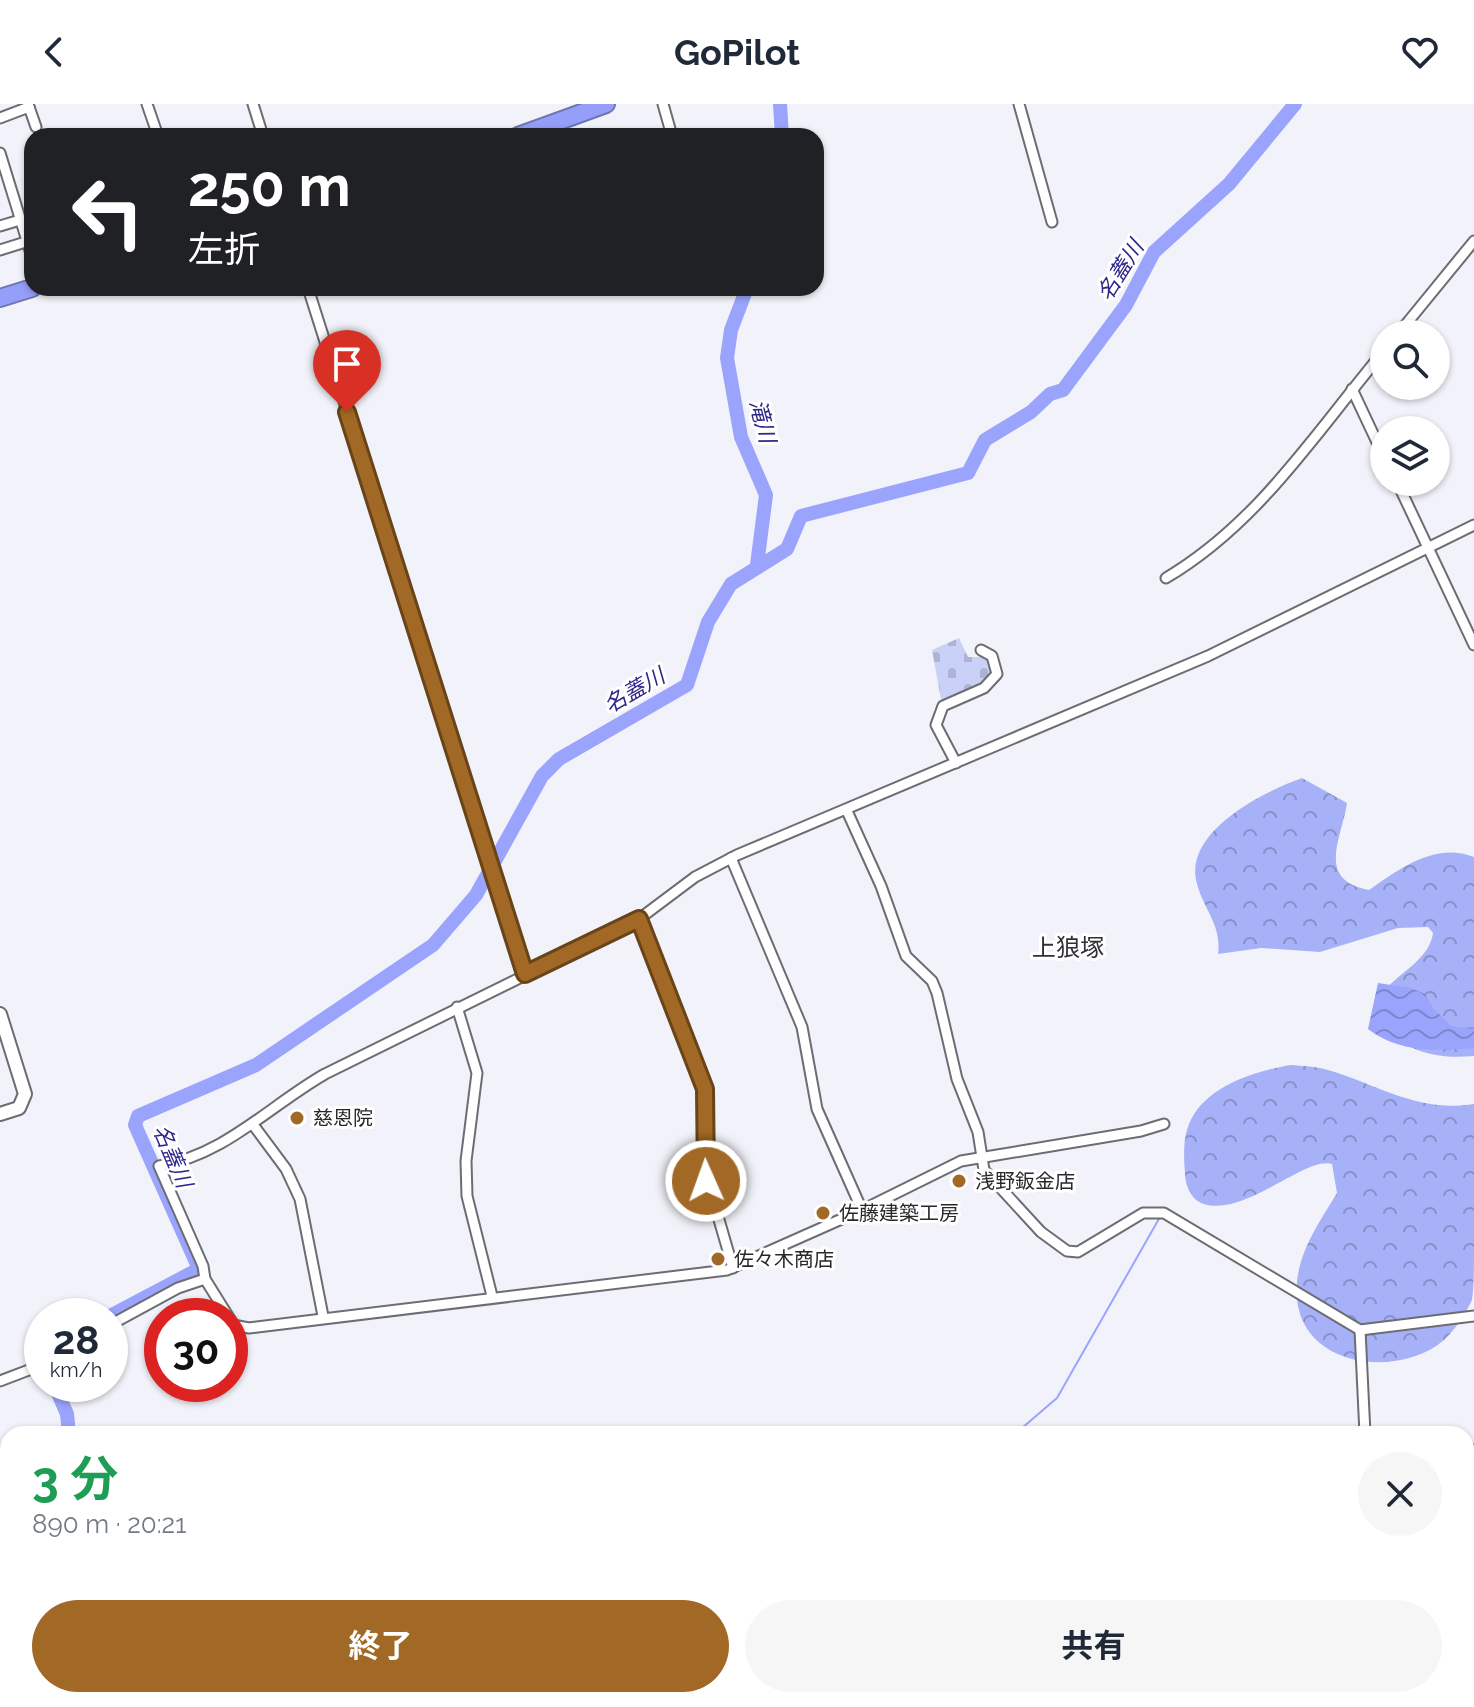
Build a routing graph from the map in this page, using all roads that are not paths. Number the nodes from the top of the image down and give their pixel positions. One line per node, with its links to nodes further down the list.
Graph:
1 (147, 104): 9 (street)
2 (253, 104): 10 (street)
3 (606, 104): 11 (highway)
4 (663, 104): 12 (street)
5 (1019, 104): 15 (street)
6 (29, 106): 7 (street); 8 (street)
7 (0, 118)
8 (36, 127)
9 (155, 128)
10 (260, 128)
11 (540, 128)
12 (670, 128)
13 (0, 153): 14 (street)
14 (20, 220): 16 (street); 17 (street)
15 (1052, 222)
16 (0, 226)
17 (24, 228)
18 (1474, 241): 24 (street)
19 (24, 243): 20 (street)
20 (0, 250)
21 (24, 290): 23 (highway)
22 (311, 296): 38 (street)
23 (0, 298)
24 (1409, 320)
25 (1370, 368): 26 (street)
26 (1352, 389): 27 (street); 31 (street)
27 (1370, 427)
28 (1404, 496): 30 (street)
29 (1474, 525): 30 (street)
30 (1429, 546): 32 (street); 34 (street)
31 (1166, 578)
32 (1474, 645)
33 (981, 650): 34 (street)
34 (956, 763): 35 (street)
35 (847, 811): 36 (street); 44 (street)
36 (731, 858): 37 (street); 45 (street)
37 (639, 919): 38 (street); 46 (street)
38 (525, 974): 39 (street)
39 (457, 1007): 43 (street); 48 (street)
40 (0, 1014): 41 (street)
41 (0, 1114)
42 (1164, 1124): 44 (street)
43 (254, 1126): 47 (street); 51 (street)
44 (980, 1157): 45 (street); 54 (street)
45 (862, 1210): 46 (street)
46 (733, 1268): 48 (street)
47 (205, 1279): 49 (street); 50 (street)
48 (492, 1296): 51 (street)
49 (217, 1298)
50 (128, 1315)
51 (323, 1316): 53 (street)
52 (1474, 1316): 54 (street)
53 (248, 1328)
54 (1360, 1330): 57 (street)
55 (24, 1372): 56 (street)
56 (0, 1381)
57 (1365, 1426)

